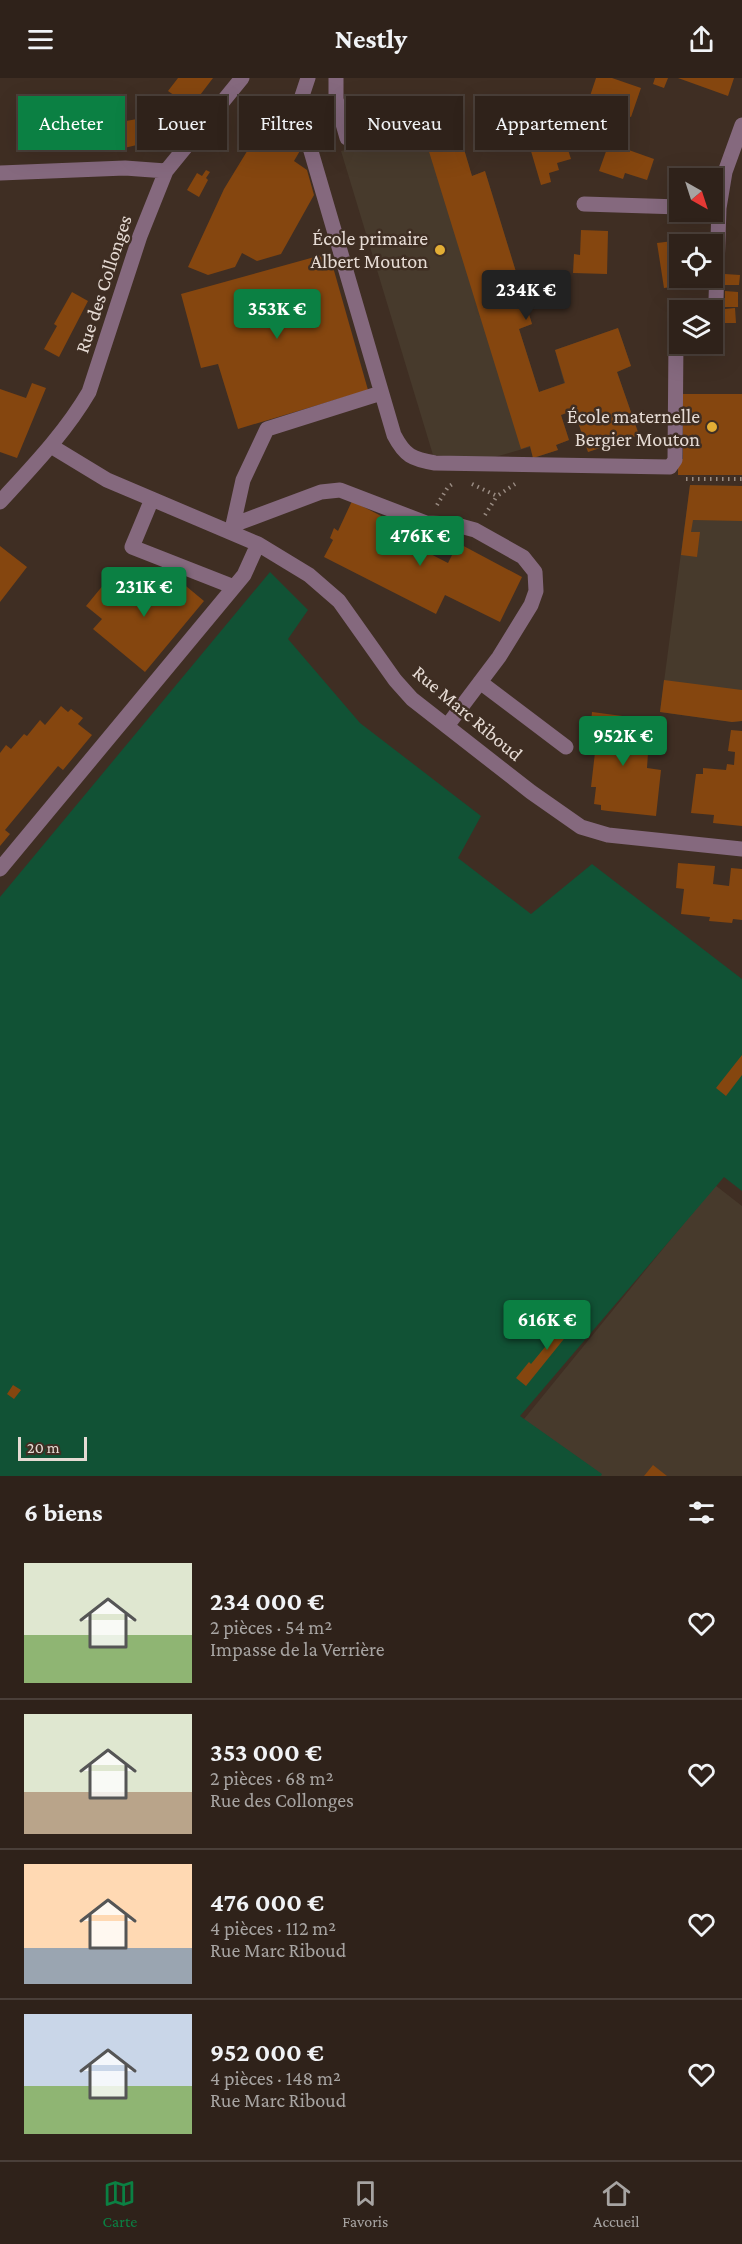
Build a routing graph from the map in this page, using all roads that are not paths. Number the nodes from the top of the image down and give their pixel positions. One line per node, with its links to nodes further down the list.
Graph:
1 (242, 78): 6 (street, Rue des Collonges)
2 (308, 78): 14 (street)
3 (336, 78): 5 (street)
4 (742, 125): 8 (street)
5 (346, 134)
6 (166, 171): 7 (street); 15 (street, Rue des Collonges)
7 (0, 173)
8 (723, 180)
9 (584, 204): 10 (street)
10 (669, 207)
11 (716, 222): 12 (street)
12 (717, 300)
13 (676, 354): 14 (street)
14 (381, 393): 18 (street)
15 (51, 446): 16 (street, Rue Marc Riboud); 17 (street, Rue des Collonges)
16 (152, 499): 18 (street, Rue Marc Riboud); 20 (street)
17 (0, 502)
18 (232, 528): 19 (street, Rue Marc Riboud); 21 (street)
19 (258, 544): 20 (street); 22 (street, Rue Marc Riboud)
20 (234, 587): 25 (street)
21 (480, 682): 22 (street); 23 (street)
22 (447, 726): 24 (street, Rue Marc Riboud)
23 (566, 747)
24 (742, 849)
25 (0, 869)

